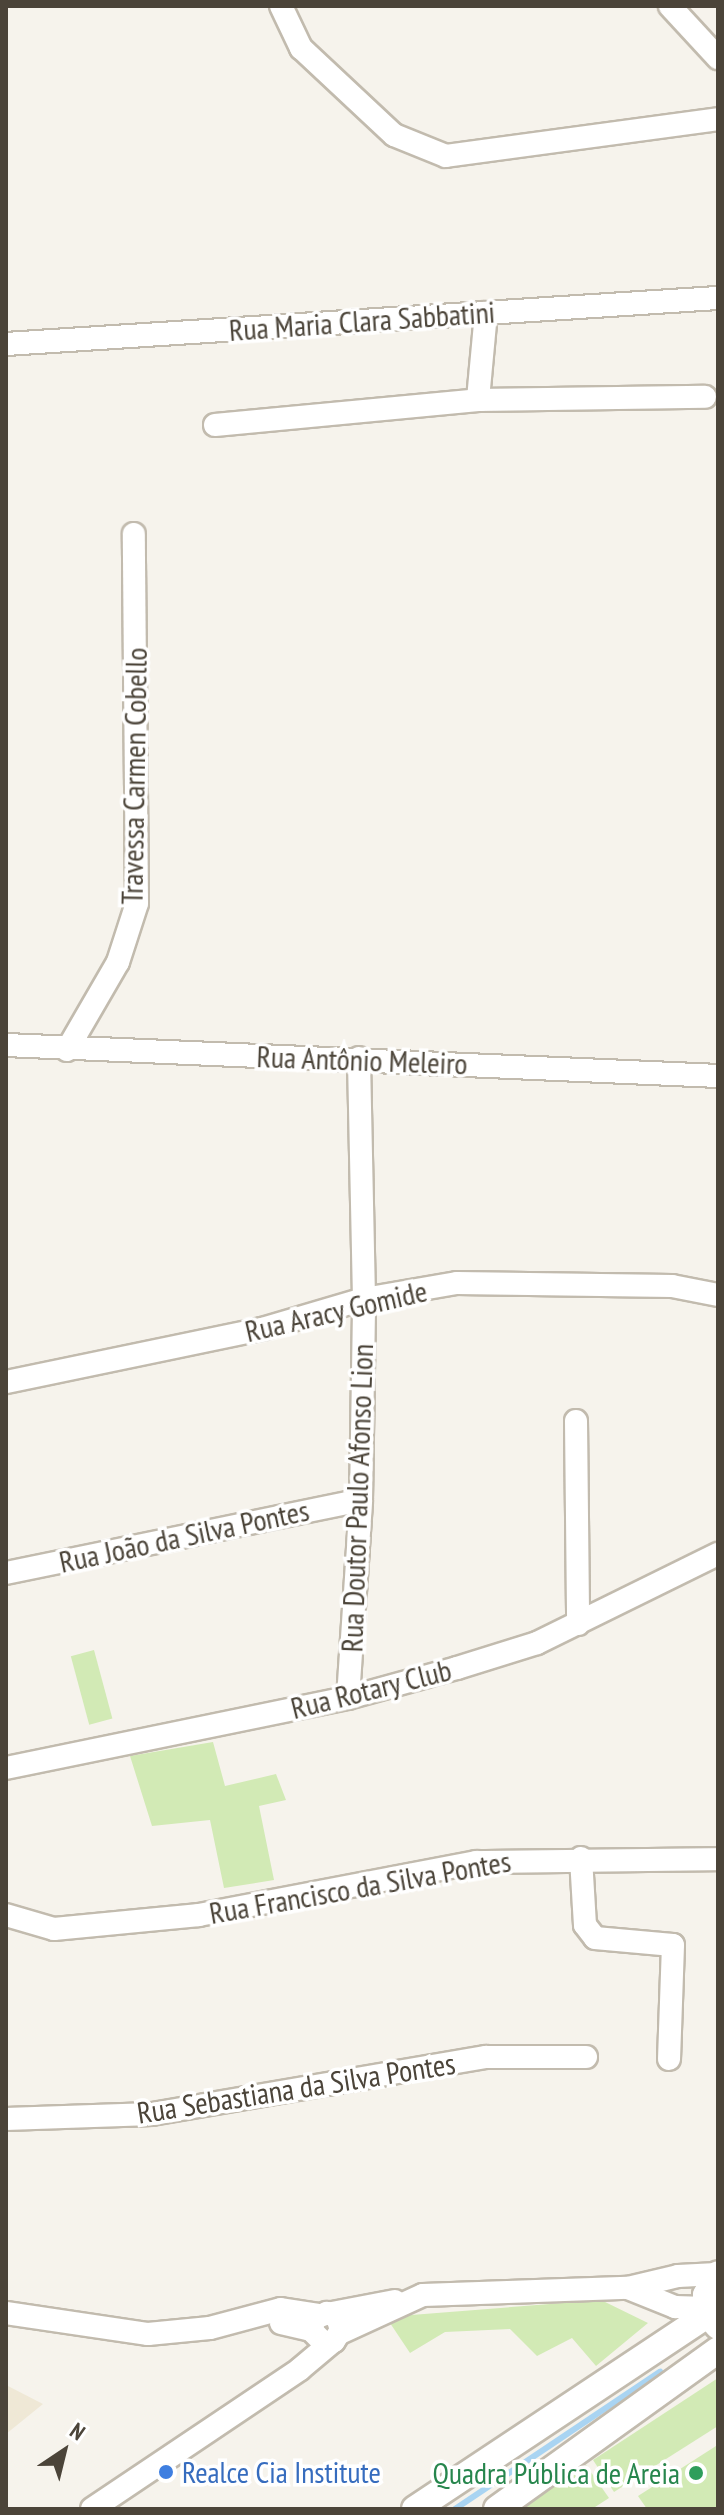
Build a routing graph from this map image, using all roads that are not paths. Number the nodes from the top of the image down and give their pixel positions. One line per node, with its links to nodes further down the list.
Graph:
1 (281, 6): 4 (street)
2 (670, 6): 3 (street)
3 (718, 58)
4 (718, 119)
5 (718, 298): 6 (street, Rua Maria Clara Sabbatini)
6 (486, 313): 7 (street, Rua Maria Clara Sabbatini); 9 (street)
7 (6, 344)
8 (705, 397): 9 (street)
9 (481, 400): 10 (street)
10 (215, 425)
11 (134, 534): 13 (street, Travessa Carmen Cobello)
12 (6, 1045): 13 (street, Rua Antônio Meleiro)
13 (67, 1050): 14 (street, Rua Antônio Meleiro)
14 (359, 1058): 15 (street, Rua Antônio Meleiro); 17 (street, Rua Doutor Paulo Afonso Lion)
15 (718, 1076)
16 (718, 1295): 17 (street, Rua Aracy Gomide)
17 (364, 1299): 18 (street, Rua Aracy Gomide); 20 (street, Rua Doutor Paulo Afonso Lion)
18 (6, 1382)
19 (576, 1421): 23 (street)
20 (361, 1500): 22 (street, Rua João da Silva Pontes); 24 (street, Rua Doutor Paulo Afonso Lion)
21 (718, 1554): 23 (street, Rua Rotary Club)
22 (6, 1573)
23 (578, 1624): 24 (street, Rua Rotary Club)
24 (348, 1698): 25 (street, Rua Rotary Club)
25 (6, 1768)
26 (581, 1858): 27 (street, Rua Francisco da Silva Pontes); 28 (street, Rua Francisco da Silva Pontes); 30 (street)
27 (718, 1859)
28 (6, 1915)
29 (586, 2057): 31 (street, Rua Sebastiana da Silva Pontes)
30 (669, 2059)
31 (6, 2119)
32 (717, 2274): 33 (street); 35 (street)
33 (628, 2288): 35 (street); 36 (street)
34 (6, 2313): 36 (street)
35 (711, 2316): 39 (street)
36 (326, 2327): 38 (street)
37 (718, 2350): 40 (street)
38 (92, 2509)
39 (415, 2509)
40 (497, 2509)

